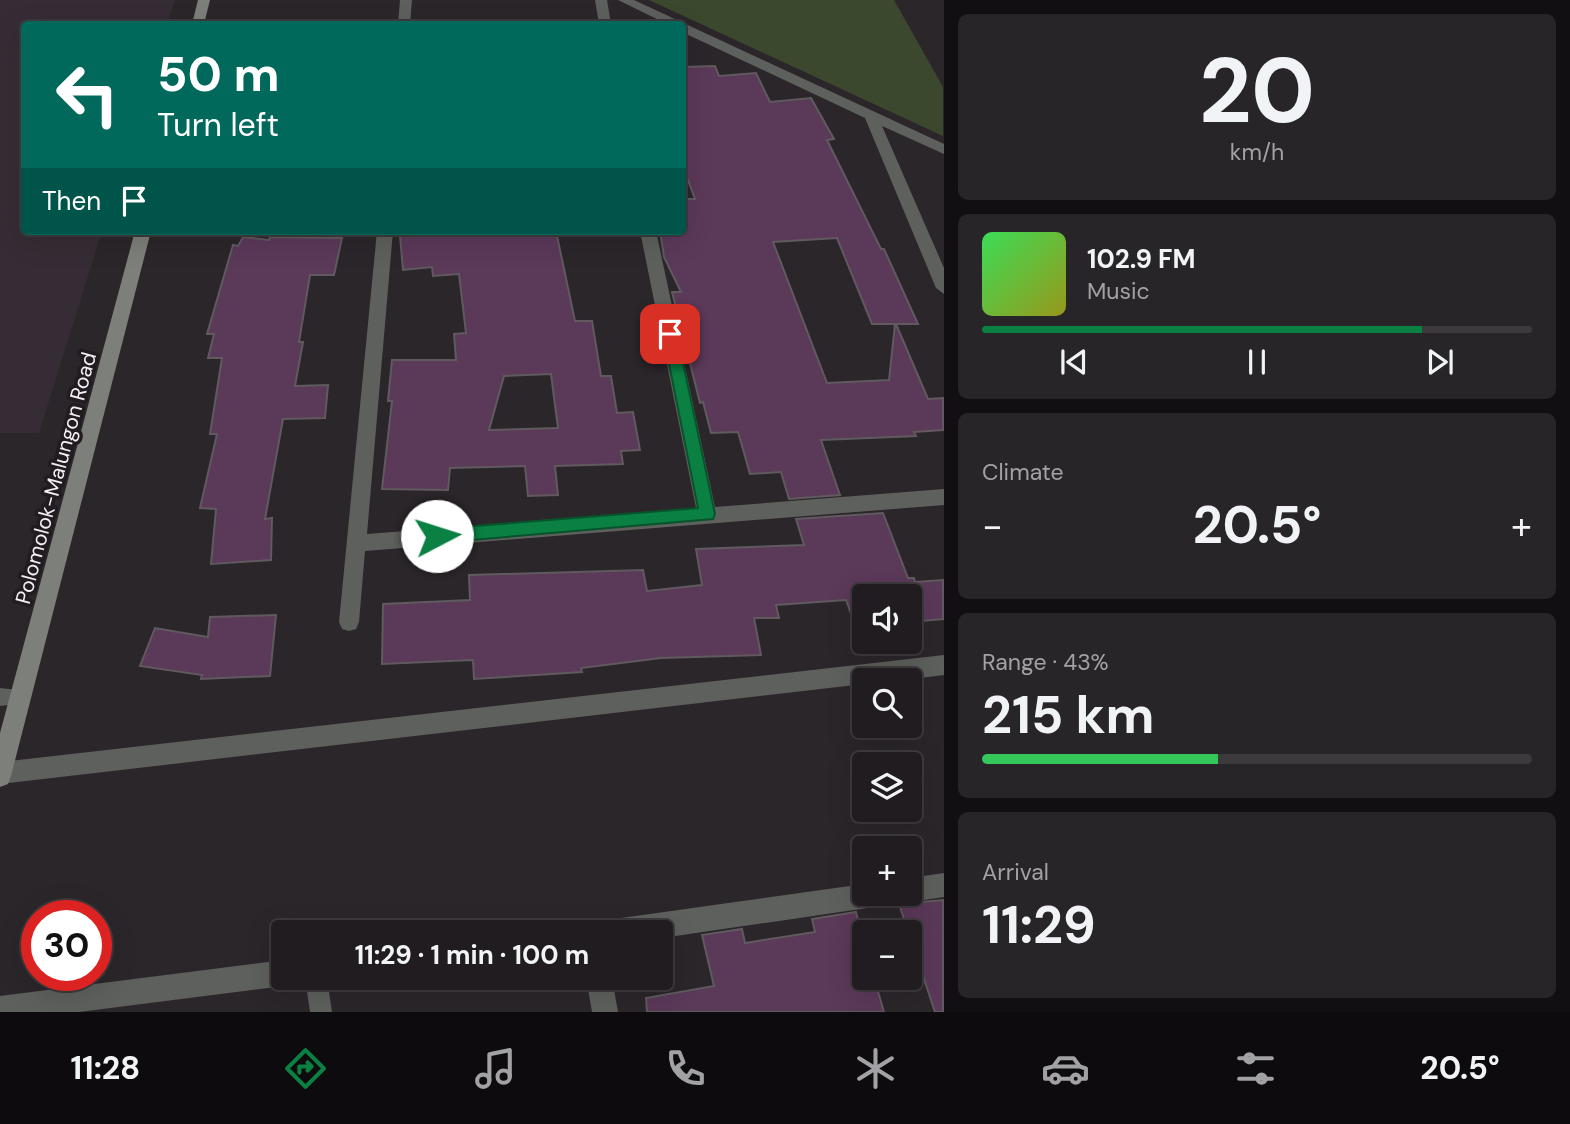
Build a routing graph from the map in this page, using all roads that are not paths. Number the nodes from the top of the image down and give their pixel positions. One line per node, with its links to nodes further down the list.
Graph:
1 (204, 0): 5 (main road)
2 (406, 0): 6 (street)
3 (601, 0): 7 (street)
4 (624, 0): 8 (street)
5 (199, 21)
6 (404, 21)
7 (605, 21)
8 (670, 21)
9 (686, 29): 10 (street)
10 (871, 116): 11 (street); 15 (street)
11 (943, 150)
12 (143, 235): 22 (main road, Polomolok-Malungon Road)
13 (385, 235): 18 (street)
14 (649, 235): 17 (street)
15 (943, 288)
16 (943, 497): 17 (street)
17 (707, 514): 18 (street)
18 (356, 543): 19 (street)
19 (349, 622)
20 (943, 665): 23 (street)
21 (0, 697): 22 (lane)
22 (22, 697): 23 (main road, Polomolok-Malungon Road)
23 (0, 775)
24 (943, 886): 25 (street)
25 (922, 889)
26 (852, 898): 27 (street)
27 (673, 924)
28 (271, 975): 31 (street)
29 (318, 990): 32 (lane)
30 (601, 990): 33 (street)
31 (0, 1009)
32 (321, 1012)
33 (605, 1012)

